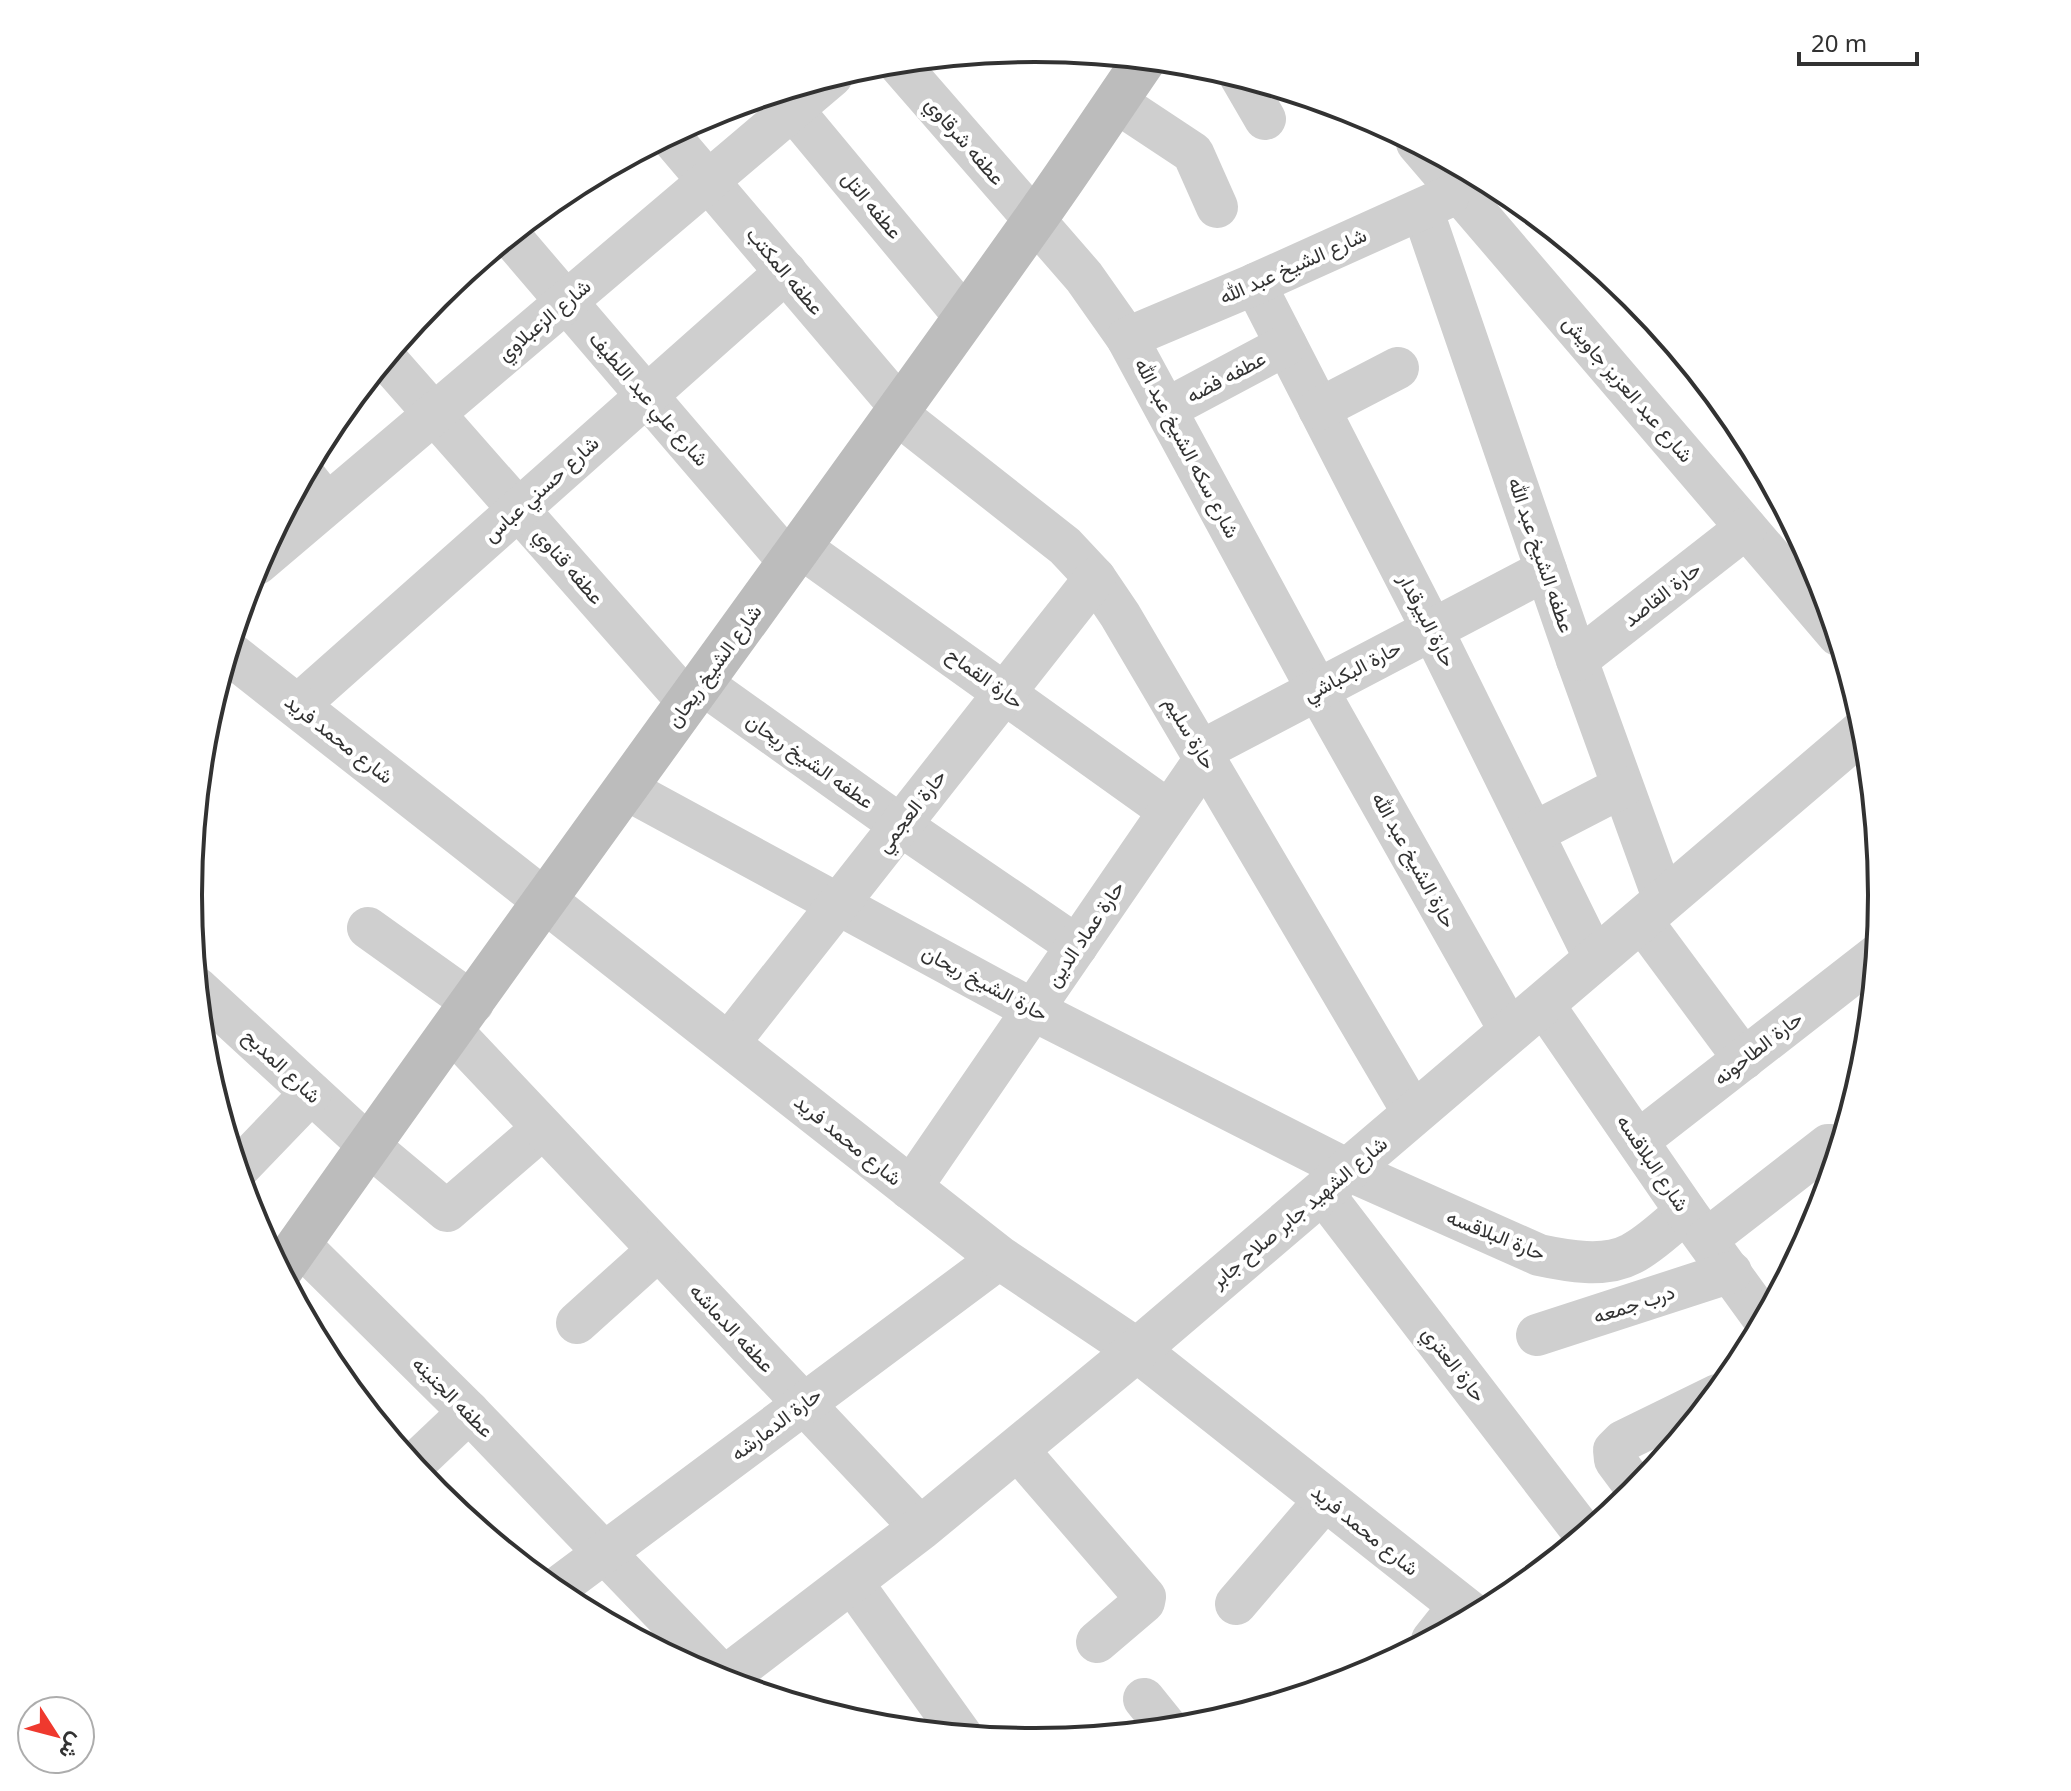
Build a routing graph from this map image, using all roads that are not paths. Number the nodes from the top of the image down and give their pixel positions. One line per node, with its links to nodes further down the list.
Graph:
1 (1138, 68): 5 (main road, شارع الشيخ ريحان)
2 (906, 72): 12 (street, عطفه شرقاوي)
3 (1248, 89): 6 (street)
4 (785, 101): 9 (street, شارع الزعبلاوي); 17 (street, عطفه التل)
5 (1116, 102): 11 (street); 12 (main road, شارع الشيخ ريحان)
6 (1265, 119)
7 (676, 144): 9 (street, عطفه المكتب)
8 (1423, 158): 10 (street, شارع عبد العزيز جاويش)
9 (708, 182): 14 (street, عطفه المكتب); 16 (street, شارع الزعبلاوي)
10 (1440, 200): 15 (street, شارع الشيخ عبد الله); 30 (street, شارع عبد العزيز جاويش); 32 (street, عطفه الشيخ عبد الله)
11 (1217, 207)
12 (1034, 221): 17 (main road, شارع الشيخ ريحان); 18 (street, شارع سكه الشيخ عبد الله)
13 (517, 244): 16 (street, شارع علي عبد اللطيف)
14 (786, 272): 22 (street, شارع حسني عباس); 25 (street, عطفه المكتب)
15 (1255, 284): 18 (street, شارع الشيخ عبد الله); 19 (street, حارة البيرقدار)
16 (566, 301): 22 (street, شارع علي عبد اللطيف); 26 (street, شارع الزعبلاوي)
17 (965, 317): 25 (main road, شارع الشيخ ريحان)
18 (1127, 338): 23 (street, شارع سكه الشيخ عبد الله)
19 (1286, 345): 23 (street, عطفه فضه); 24 (street, حارة البيرقدار)
20 (392, 366): 26 (street, عطفه قناوي)
21 (1398, 368): 24 (street)
22 (647, 396): 28 (street, شارع حسني عباس); 31 (street, شارع علي عبد اللطيف)
23 (1166, 409): 38 (street, شارع سكه الشيخ عبد الله)
24 (1319, 409): 35 (street, حارة البيرقدار)
25 (898, 410): 31 (main road, شارع الشيخ ريحان); 33 (street, حارة سليم)
26 (434, 413): 27 (street, شارع الزعبلاوي); 28 (street, عطفه قناوي)
27 (315, 490): 29 (street, شارع الزعبلاوي)
28 (519, 509): 39 (street, عطفه قناوي); 41 (street, شارع حسني عباس)
29 (292, 519)
30 (1746, 528): 34 (street, شارع عبد العزيز جاويش); 37 (street, حارة القاصد)
31 (794, 554): 39 (main road, شارع الشيخ ريحان); 40 (street, حارة القماح)
32 (1546, 570): 35 (street, حارة البكباشي); 37 (street, عطفه الشيخ عبد الله)
33 (1095, 578): 40 (street, حارة العجمي); 43 (street, حارة سليم)
34 (1820, 614)
35 (1432, 629): 38 (street, حارة البكباشي); 48 (street, حارة البيرقدار)
36 (237, 659): 41 (street, شارع محمد فريد)
37 (1577, 660): 44 (street, عطفه الشيخ عبد الله)
38 (1317, 689): 43 (street, حارة البكباشي); 59 (street, حارة الشيخ عبد الله)
39 (695, 692): 45 (main road, شارع الشيخ ريحان); 47 (street, عطفه الشيخ ريحان)
40 (1005, 692): 46 (street, حارة القماح); 47 (street, حارة العجمي)
41 (297, 706): 49 (street, شارع محمد فريد)
42 (1854, 738): 51 (street, شارع الشهيد جابر صلاح جابر)
43 (1203, 755): 46 (street, حارة عماد الدين); 63 (street, حارة سليم)
44 (1622, 787): 48 (street); 51 (street, عطفه الشيخ عبد الله)
45 (626, 789): 49 (main road, شارع الشيخ ريحان); 50 (street, حارة الشيخ ريحان)
46 (1169, 811): 53 (street, حارة عماد الدين)
47 (900, 825): 50 (street, حارة العجمي); 53 (street, عطفه الشيخ ريحان)
48 (1533, 833): 54 (street, حارة البيرقدار)
49 (545, 900): 58 (main road, شارع الشيخ ريحان); 60 (street, شارع محمد فريد)
50 (838, 904): 57 (street, حارة الشيخ ريحان); 60 (street, حارة العجمي)
51 (1653, 910): 54 (street, شارع الشهيد جابر صلاح جابر); 61 (street, عطفه الشيخ عبد الله)
52 (368, 928): 58 (street, عطفه الدماشه)
53 (1077, 946): 57 (street, حارة عماد الدين)
54 (1595, 959): 59 (street, شارع الشهيد جابر صلاح جابر)
55 (1866, 964): 61 (street, حارة الطاحونه)
56 (208, 999): 62 (street, شارع المدبح)
57 (1033, 1010): 69 (street, حارة الشيخ ريحان); 70 (street, حارة عماد الدين)
58 (462, 1017): 64 (street, عطفه الدماشه); 66 (main road, شارع الشيخ ريحان)
59 (1526, 1018): 63 (street, شارع الشهيد جابر صلاح جابر); 65 (street, شارع البلاقسه)
60 (728, 1044): 70 (street, شارع محمد فريد)
61 (1744, 1059): 65 (street, حارة الطاحونه)
62 (311, 1093): 66 (street, شارع المدبح); 68 (street)
63 (1414, 1114): 69 (street, شارع الشهيد جابر صلاح جابر)
64 (543, 1128): 66 (street); 72 (street, عطفه الدماشه)
65 (1638, 1141): 71 (street, شارع البلاقسه)
66 (367, 1144): 73 (main road, شارع الشيخ ريحان)
67 (1831, 1145): 71 (street, حارة البلاقسه)
68 (245, 1161)
69 (1335, 1181): 71 (street, حارة البلاقسه); 78 (street, شارع الشهيد جابر صلاح جابر); 86 (street, حارة العتري)
70 (910, 1189): 74 (street, شارع محمد فريد)
71 (1708, 1241): 75 (street, شارع البلاقسه); 77 (street, درب جمعه)
72 (658, 1250): 76 (street); 79 (street, عطفه الدماشه)
73 (289, 1258): 81 (street, عطفه الجنينه)
74 (1000, 1258): 78 (street, شارع محمد فريد); 79 (street, حارة الدمارشه)
75 (1758, 1311)
76 (577, 1323)
77 (1537, 1335)
78 (1137, 1350): 82 (street, شارع الشهيد جابر صلاح جابر); 85 (street, شارع محمد فريد)
79 (804, 1404): 87 (street, عطفه الدماشه); 88 (street, حارة الدمارشه)
80 (1694, 1406): 84 (street)
81 (469, 1412): 83 (street); 88 (street, عطفه الجنينه)
82 (1017, 1449): 87 (street, شارع الشهيد جابر صلاح جابر); 93 (street)
83 (421, 1458)
84 (1630, 1480)
85 (1326, 1499): 91 (street); 92 (street, شارع محمد فريد)
86 (1579, 1527)
87 (921, 1528): 89 (street, شارع الشهيد جابر صلاح جابر)
88 (606, 1552): 90 (street, حارة الدمارشه); 94 (street, عطفه الجنينه)
89 (851, 1581): 95 (street, شارع الشهيد جابر صلاح جابر); 96 (street)
90 (564, 1583)
91 (1236, 1604)
92 (1465, 1609)
93 (1097, 1642)
94 (705, 1661)
95 (733, 1672)
96 (954, 1724)

